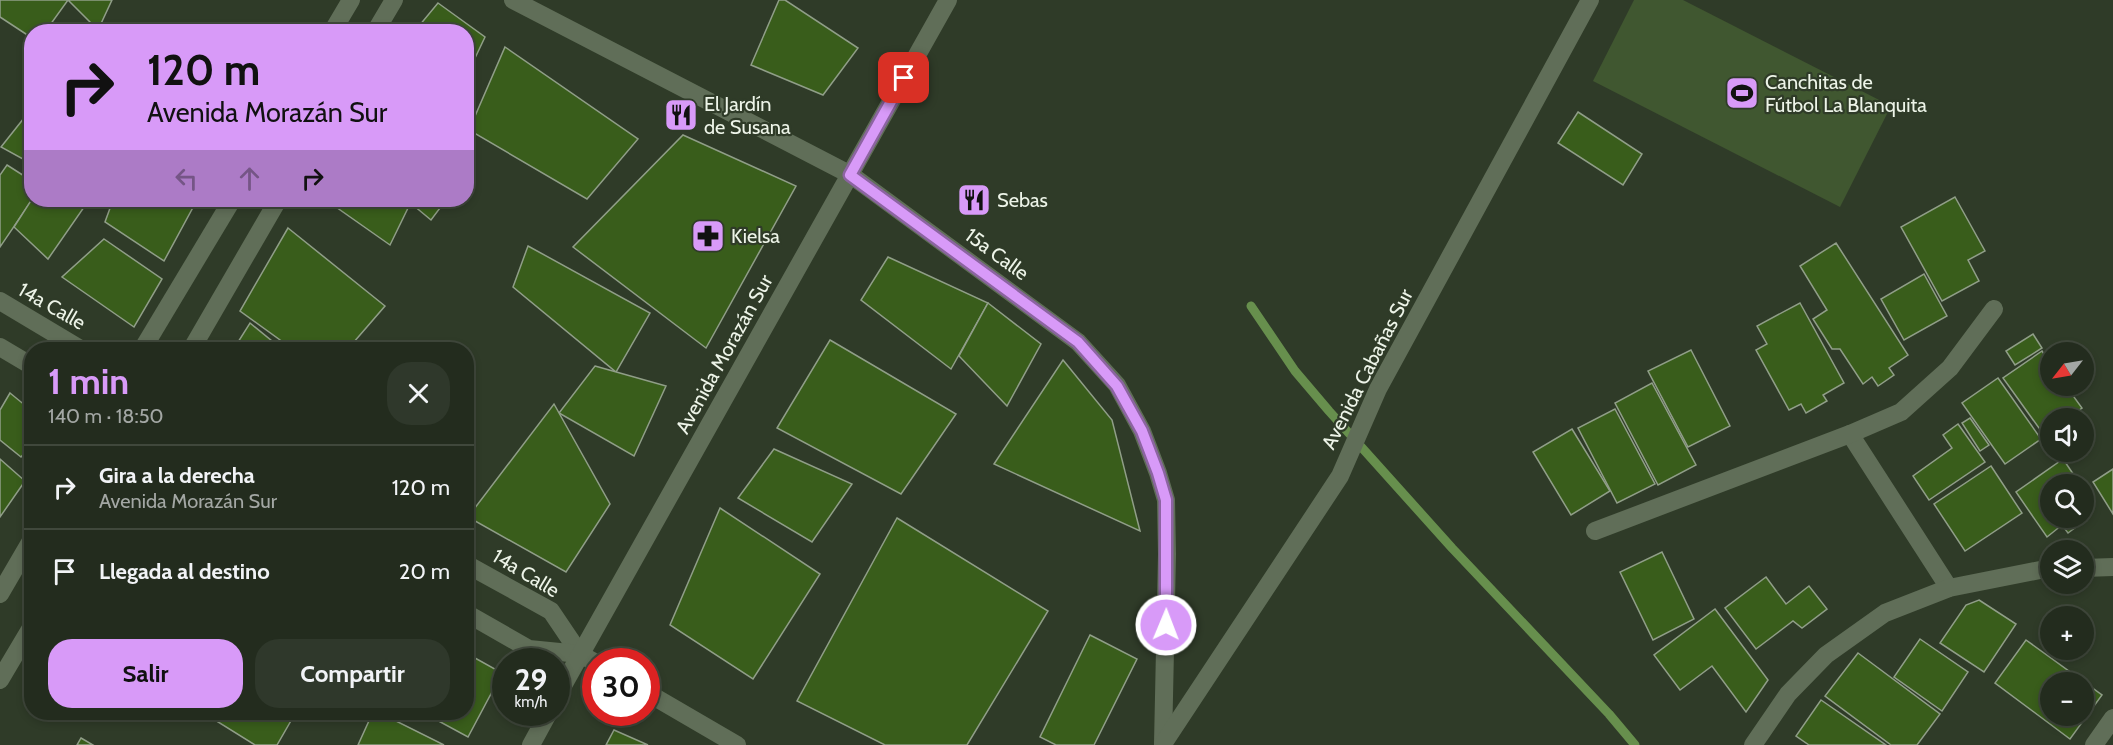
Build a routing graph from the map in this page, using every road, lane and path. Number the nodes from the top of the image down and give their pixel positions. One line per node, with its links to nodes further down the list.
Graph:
1 (351, 0): 6 (street)
2 (394, 0): 7 (street)
3 (513, 0): 8 (street, 15a Calle)
4 (948, 0): 8 (street, Avenida Morazán Sur)
5 (1590, 0): 41 (street, Avenida Cabañas Sur)
6 (337, 24)
7 (380, 24)
8 (850, 175): 29 (street, Avenida Morazán Sur); 41 (street, 15a Calle)
9 (228, 207): 14 (street)
10 (274, 207): 15 (street)
11 (0, 301): 13 (street, 14a Calle)
12 (1994, 309): 18 (street)
13 (69, 342)
14 (147, 342)
15 (196, 342)
16 (0, 347): 17 (street)
17 (24, 361)
18 (1850, 434): 19 (street); 25 (street)
19 (1595, 531)
20 (24, 553): 26 (street)
21 (2113, 567): 23 (street)
22 (474, 568): 30 (street, 14a Calle)
23 (2094, 568)
24 (2040, 570): 25 (street)
25 (1949, 588): 38 (street)
26 (0, 594)
27 (474, 618): 31 (street)
28 (24, 640): 33 (street)
29 (593, 648)
30 (582, 650)
31 (582, 657)
32 (582, 666): 34 (street, Avenida Morazán Sur)
33 (0, 680)
34 (570, 680)
35 (660, 700): 40 (street)
36 (2113, 718): 42 (street)
37 (541, 726): 39 (street)
38 (1754, 742)
39 (531, 745)
40 (737, 745)
41 (1163, 745)
42 (2094, 745)

